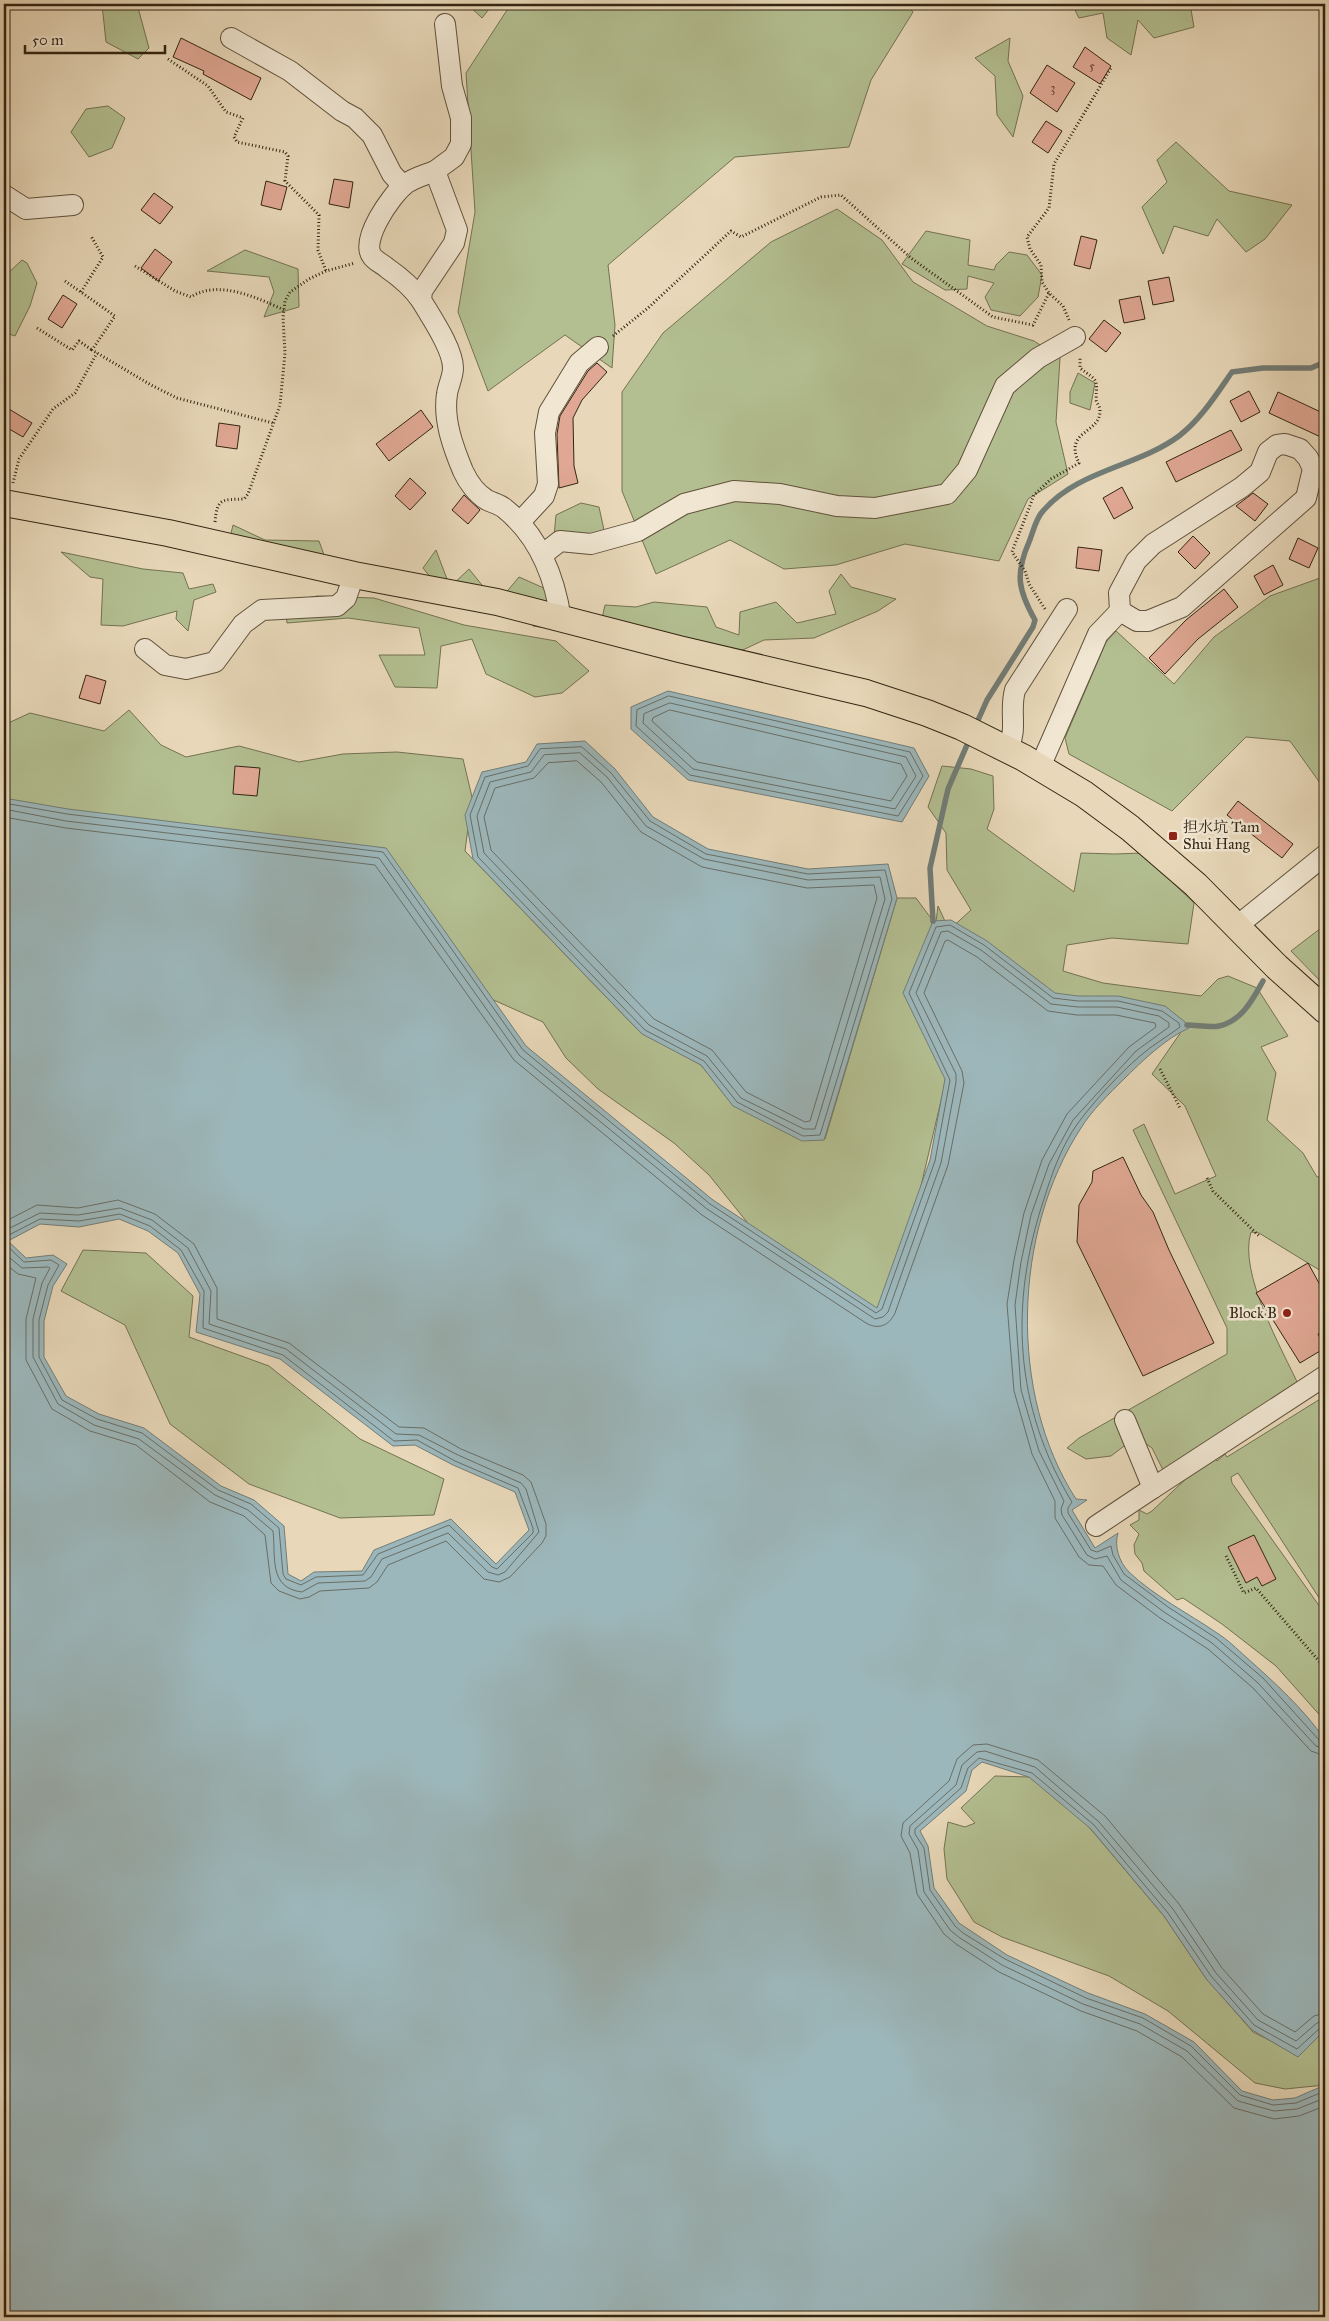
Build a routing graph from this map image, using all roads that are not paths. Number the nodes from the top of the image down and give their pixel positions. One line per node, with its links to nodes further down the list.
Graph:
1 (445, 24): 3 (street)
2 (231, 38): 4 (street)
3 (435, 171): 4 (street); 7 (street)
4 (403, 186): 7 (street)
5 (4, 195): 6 (street)
6 (73, 205)
7 (421, 300): 11 (street)
8 (1075, 337): 12 (street)
9 (598, 347): 11 (street)
10 (8, 497): 13 (main road)
11 (520, 522): 12 (street)
12 (542, 555): 16 (street)
13 (354, 575): 16 (main road); 17 (street)
14 (1067, 609): 18 (street)
15 (1120, 611): 15 (street); 19 (street)
16 (561, 620): 18 (main road)
17 (145, 649)
18 (1000, 746): 19 (main road)
19 (1040, 767): 21 (main road)
20 (1325, 855): 21 (street)
21 (1237, 926): 22 (main road)
22 (1277, 967): 23 (main road); 24 (main road)
23 (1325, 1010)
24 (1325, 1024)
25 (1325, 1376): 27 (street)
26 (1125, 1420): 27 (street)
27 (1153, 1488): 28 (street)
28 (1096, 1526)

